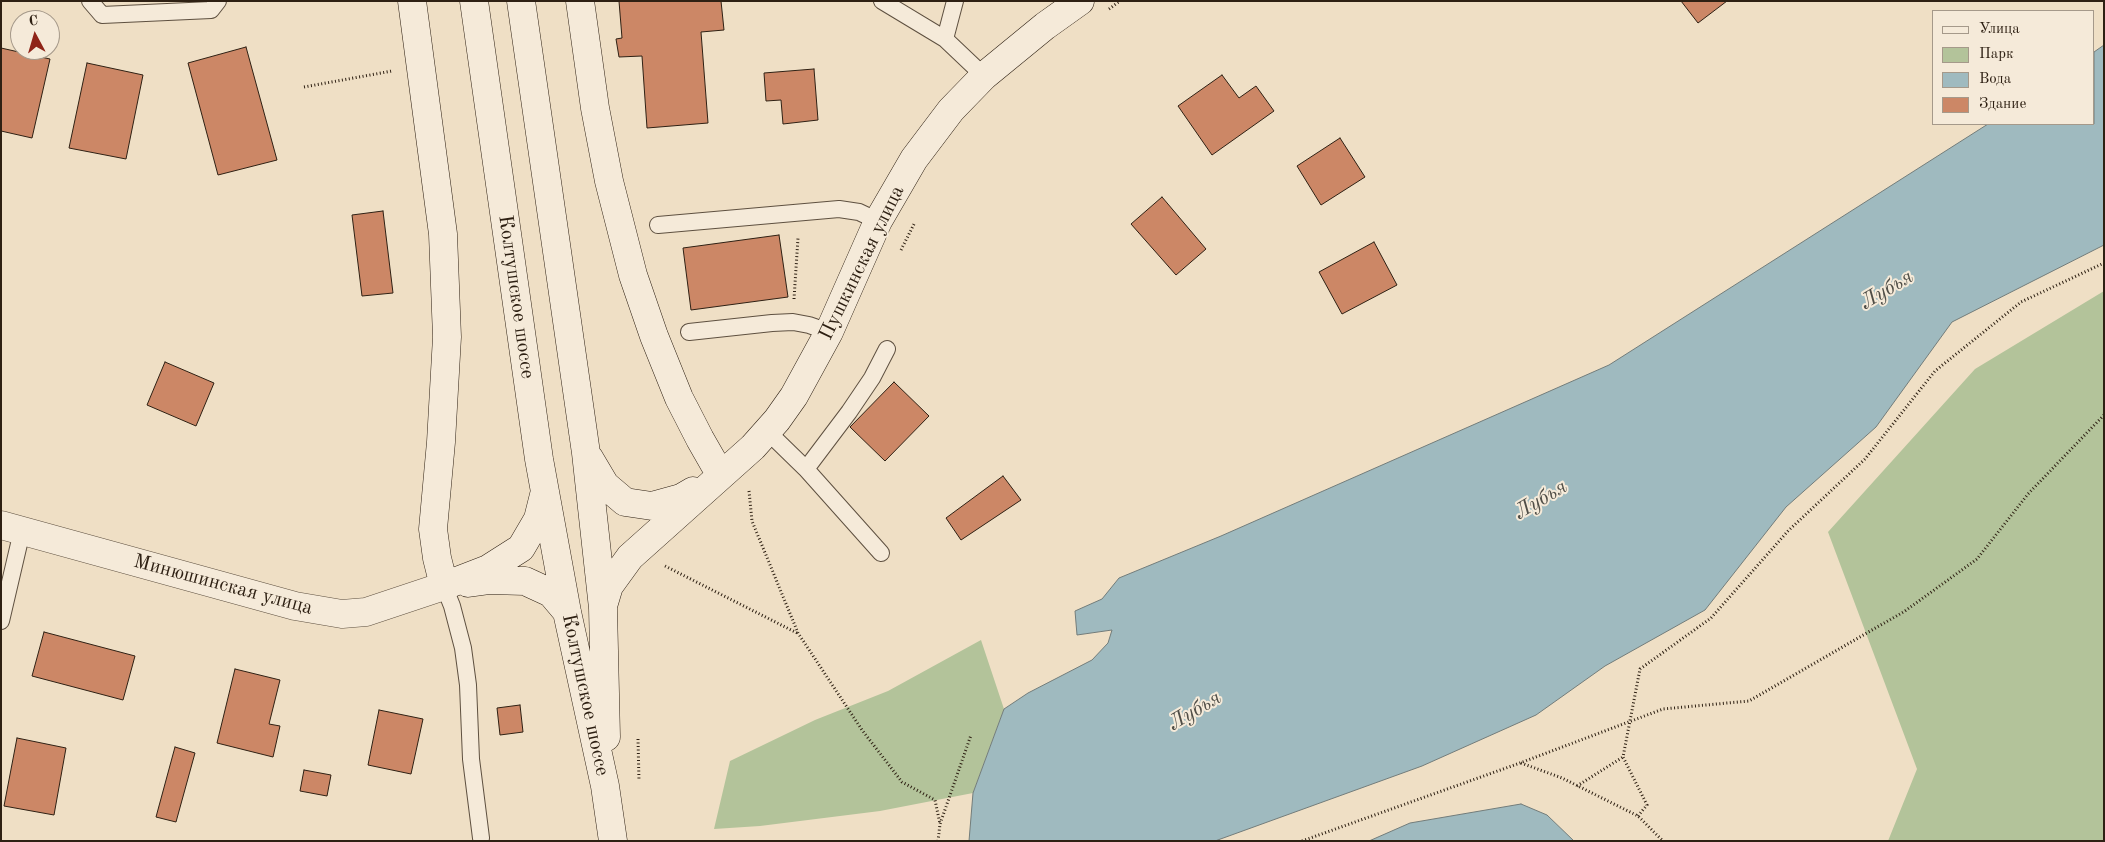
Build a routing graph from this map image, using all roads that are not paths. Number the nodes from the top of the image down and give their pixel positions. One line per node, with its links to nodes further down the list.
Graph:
1 (90, 1): 2 (lane)
2 (218, 1)
3 (412, 1): 24 (street)
4 (474, 1): 21 (street, Колтушское шоссе)
5 (522, 1): 18 (street, Колтушское шоссе)
6 (580, 1): 20 (street)
7 (882, 1): 10 (lane)
8 (955, 1): 10 (lane)
9 (1080, 1): 11 (street, Пушкинская улица)
10 (944, 39): 11 (lane)
11 (984, 76): 12 (street, Пушкинская улица)
12 (878, 221): 13 (lane); 15 (street, Пушкинская улица)
13 (658, 225)
14 (689, 332): 15 (lane)
15 (829, 332): 17 (street, Пушкинская улица)
16 (887, 349): 19 (lane)
17 (767, 431): 19 (lane); 20 (street, Пушкинская улица)
18 (586, 452): 20 (street, Пушкинская улица); 25 (street, Колтушское шоссе)
19 (806, 469): 23 (lane)
20 (720, 474): 25 (street, Пушкинская улица)
21 (545, 491): 24 (street, Минюшинская улица); 26 (street, Колтушское шоссе)
22 (12, 528): 24 (street, Минюшинская улица); 27 (lane)
23 (881, 553)
24 (444, 586): 26 (street, Минюшинская улица); 29 (lane)
25 (603, 608): 28 (street, Колтушское шоссе)
26 (567, 612): 28 (street, Колтушское шоссе)
27 (1, 620)
28 (605, 786): 30 (street)
29 (481, 838)
30 (613, 841)

